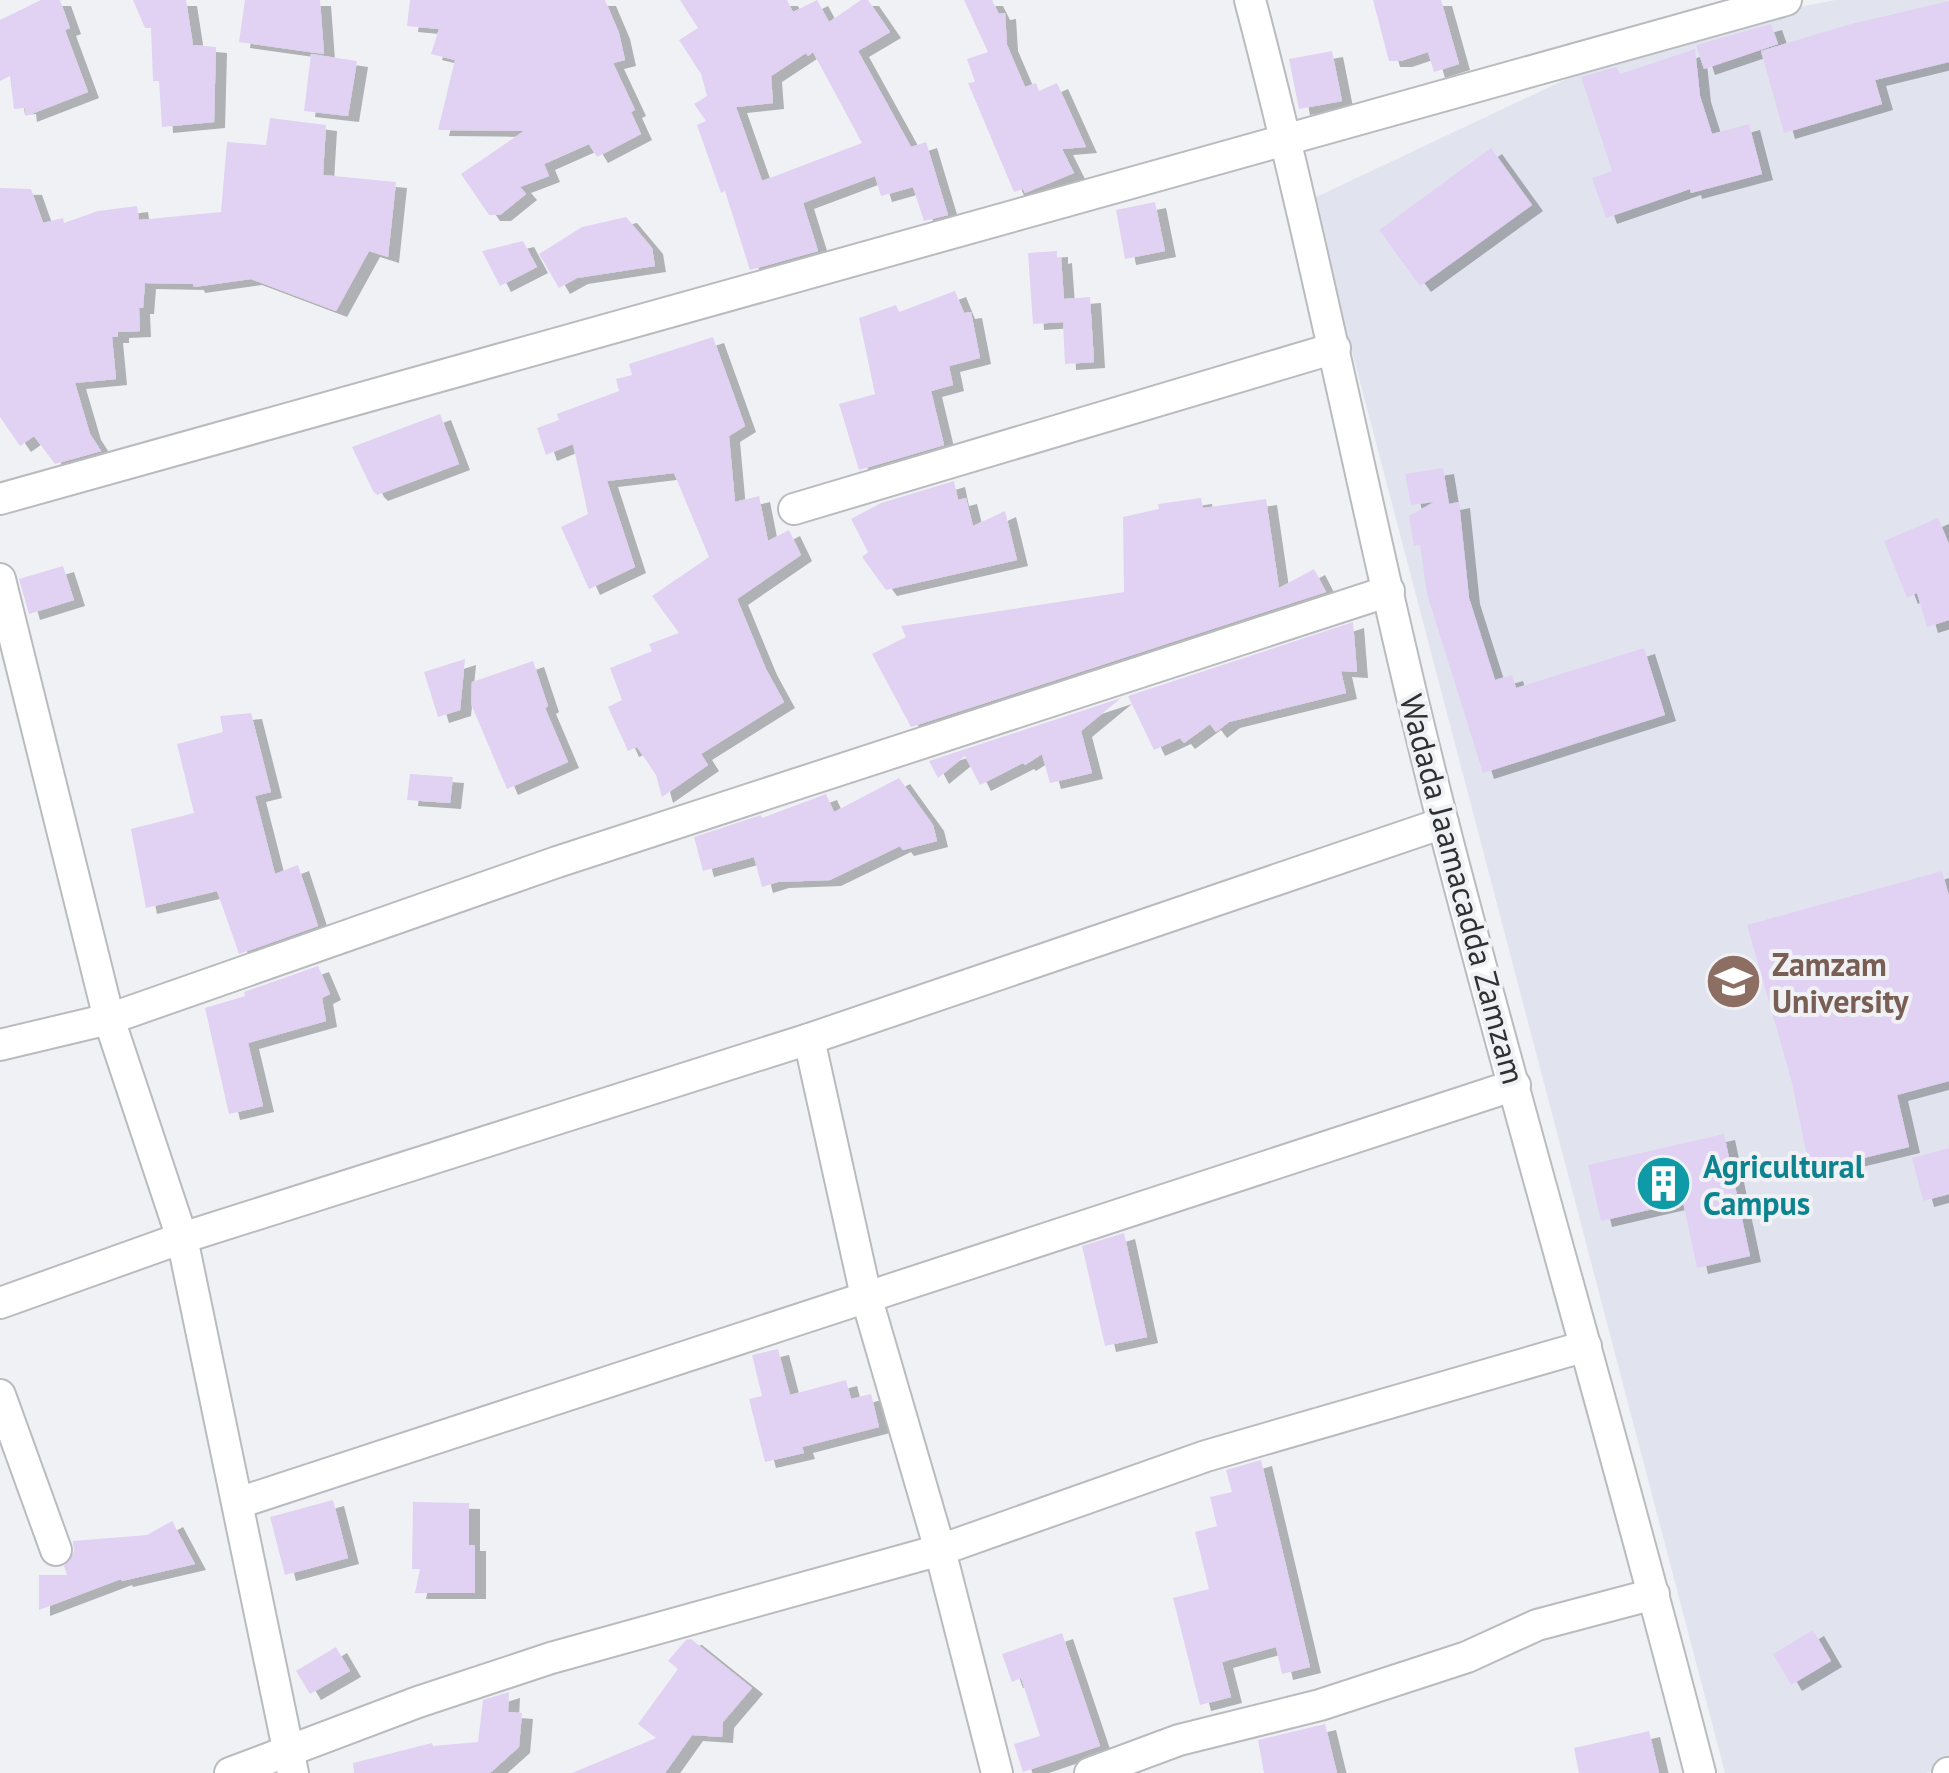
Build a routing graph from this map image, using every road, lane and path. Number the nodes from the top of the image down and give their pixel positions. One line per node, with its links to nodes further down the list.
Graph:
1 (1250, 0): 3 (street, Wadada Jaamacadda Zamzam)
2 (1786, 0): 3 (street)
3 (1288, 141): 4 (street, Wadada Jaamacadda Zamzam); 5 (street)
4 (1334, 348): 6 (street); 8 (street, Wadada Jaamacadda Zamzam)
5 (0, 499)
6 (794, 508)
7 (0, 579): 10 (street)
8 (1388, 591): 9 (street, Wadada Jaamacadda Zamzam); 10 (street)
9 (1443, 824): 11 (street); 13 (street, Wadada Jaamacadda Zamzam)
10 (109, 1019): 12 (street); 14 (street)
11 (809, 1038): 14 (street); 15 (street)
12 (0, 1045)
13 (1514, 1085): 15 (street); 17 (street, Wadada Jaamacadda Zamzam)
14 (182, 1238): 16 (street); 19 (street)
15 (866, 1296): 19 (street); 21 (street)
16 (0, 1303)
17 (1586, 1346): 21 (street); 22 (street, Wadada Jaamacadda Zamzam)
18 (0, 1395): 20 (street)
19 (238, 1503): 23 (street)
20 (56, 1550)
21 (940, 1550): 23 (street); 25 (street)
22 (1654, 1594): 26 (street); 27 (street, Wadada Jaamacadda Zamzam)
23 (291, 1761): 24 (street)
24 (230, 1773)
25 (997, 1773)
26 (1090, 1773)
27 (1700, 1773)

